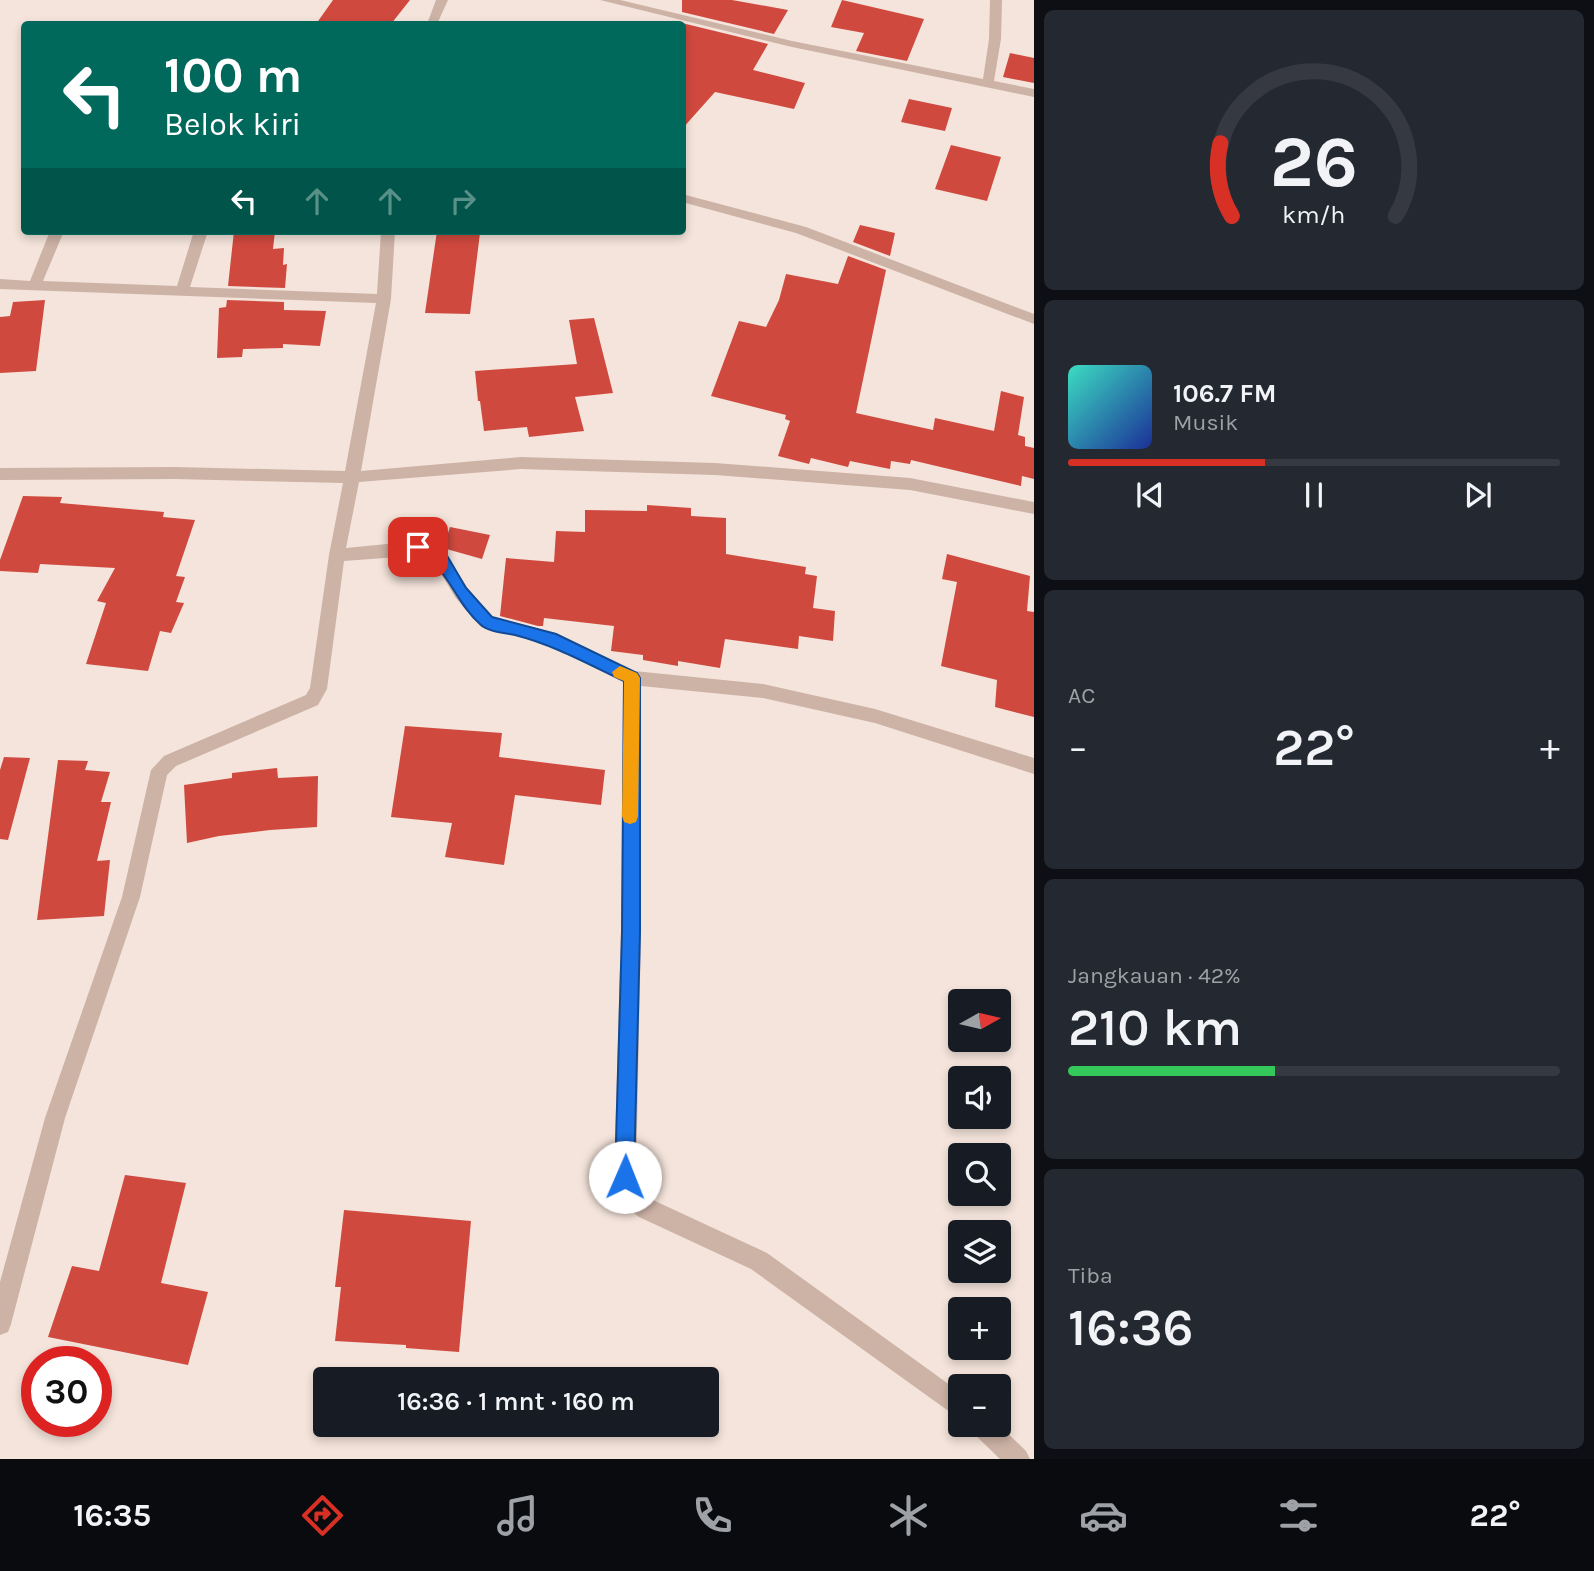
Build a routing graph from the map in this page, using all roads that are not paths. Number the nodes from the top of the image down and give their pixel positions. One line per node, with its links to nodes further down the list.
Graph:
1 (442, 0): 4 (street)
2 (606, 0): 5 (street)
3 (996, 0): 7 (street)
4 (433, 21)
5 (677, 21)
6 (686, 23): 7 (street)
7 (988, 84): 8 (street)
8 (1034, 93)
9 (686, 199): 17 (street)
10 (55, 235): 14 (street)
11 (200, 235): 15 (street)
12 (388, 235): 16 (street)
13 (0, 284): 14 (street)
14 (36, 285): 15 (street)
15 (182, 291): 16 (street)
16 (384, 299): 19 (street)
17 (1034, 319)
18 (0, 474): 19 (street)
19 (352, 477): 20 (street); 21 (street)
20 (1034, 508)
21 (337, 555): 22 (street); 24 (street)
22 (632, 678): 23 (street); 25 (street)
23 (1034, 766)
24 (0, 1324)
25 (948, 1398)
26 (994, 1437): 27 (street)
27 (1018, 1459)

